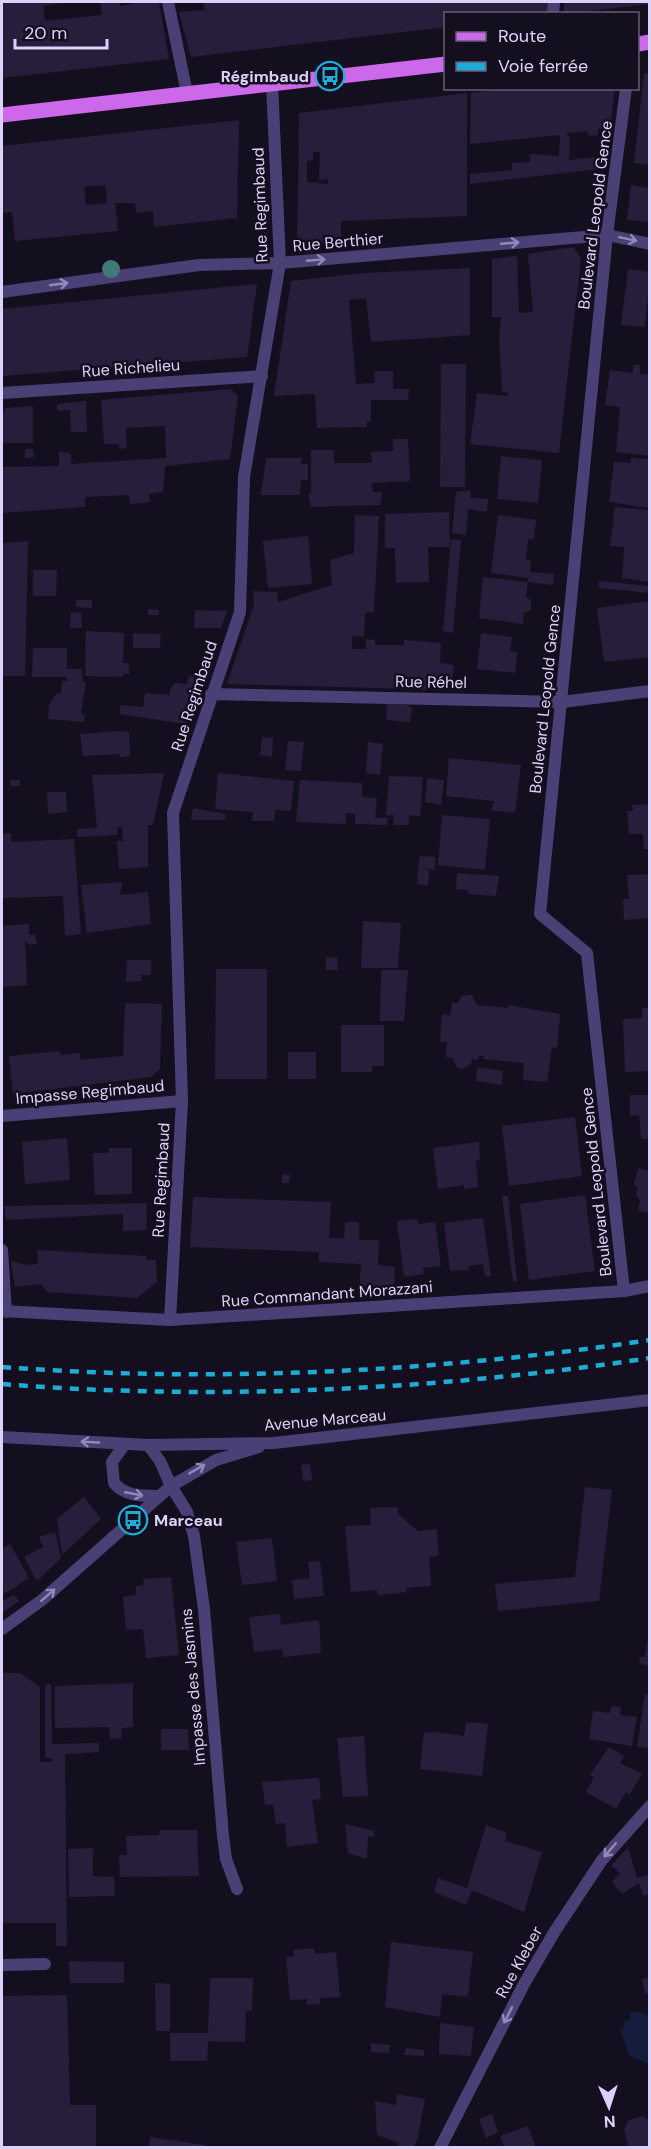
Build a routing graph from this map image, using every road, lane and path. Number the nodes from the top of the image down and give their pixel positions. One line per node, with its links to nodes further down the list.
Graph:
1 (168, 2): 5 (street)
2 (444, 64): 3 (main road)
3 (272, 83): 5 (main road); 9 (street, Rue Regimbaud)
4 (626, 90): 7 (street, Boulevard Leopold Gence)
5 (187, 93): 6 (main road)
6 (2, 115)
7 (607, 235): 8 (street, Rue Berthier, one-way to 8); 9 (street, Rue Berthier, one-way to 7); 15 (street, Boulevard Leopold Gence)
8 (650, 244)
9 (280, 263): 10 (street, Rue Berthier, one-way to 9); 11 (street, Rue Regimbaud)
10 (2, 292)
11 (262, 376): 12 (street, Rue Richelieu); 14 (street, Rue Regimbaud)
12 (2, 393)
13 (650, 691): 15 (street, Rue Réhel)
14 (211, 694): 15 (street, Rue Réhel); 16 (street, Rue Regimbaud)
15 (562, 702): 20 (street, Boulevard Leopold Gence)
16 (182, 1101): 17 (street, Impasse Regimbaud); 22 (street, Rue Regimbaud)
17 (2, 1116)
18 (2, 1251): 21 (street)
19 (650, 1286): 20 (street, Rue Commandant Morazzani)
20 (624, 1291): 22 (street, Rue Commandant Morazzani)
21 (4, 1311): 22 (street, Rue Commandant Morazzani)
22 (170, 1320)
23 (650, 1400): 25 (street, Avenue Marceau)
24 (2, 1437): 26 (street, Avenue Marceau, one-way to 24)
25 (274, 1443): 27 (street, Avenue Marceau); 28 (street, one-way to 25)
26 (125, 1444): 27 (street, Avenue Marceau); 29 (street, one-way to 29)
27 (148, 1445): 28 (street)
28 (171, 1486): 29 (street); 32 (street, Impasse des Jasmins)
29 (160, 1496): 30 (street, one-way to 29)
30 (2, 1629)
31 (650, 1806): 35 (street, Rue Kleber, one-way to 35)
32 (237, 1889)
33 (45, 1964): 34 (street)
34 (2, 1965)
35 (440, 2148)

